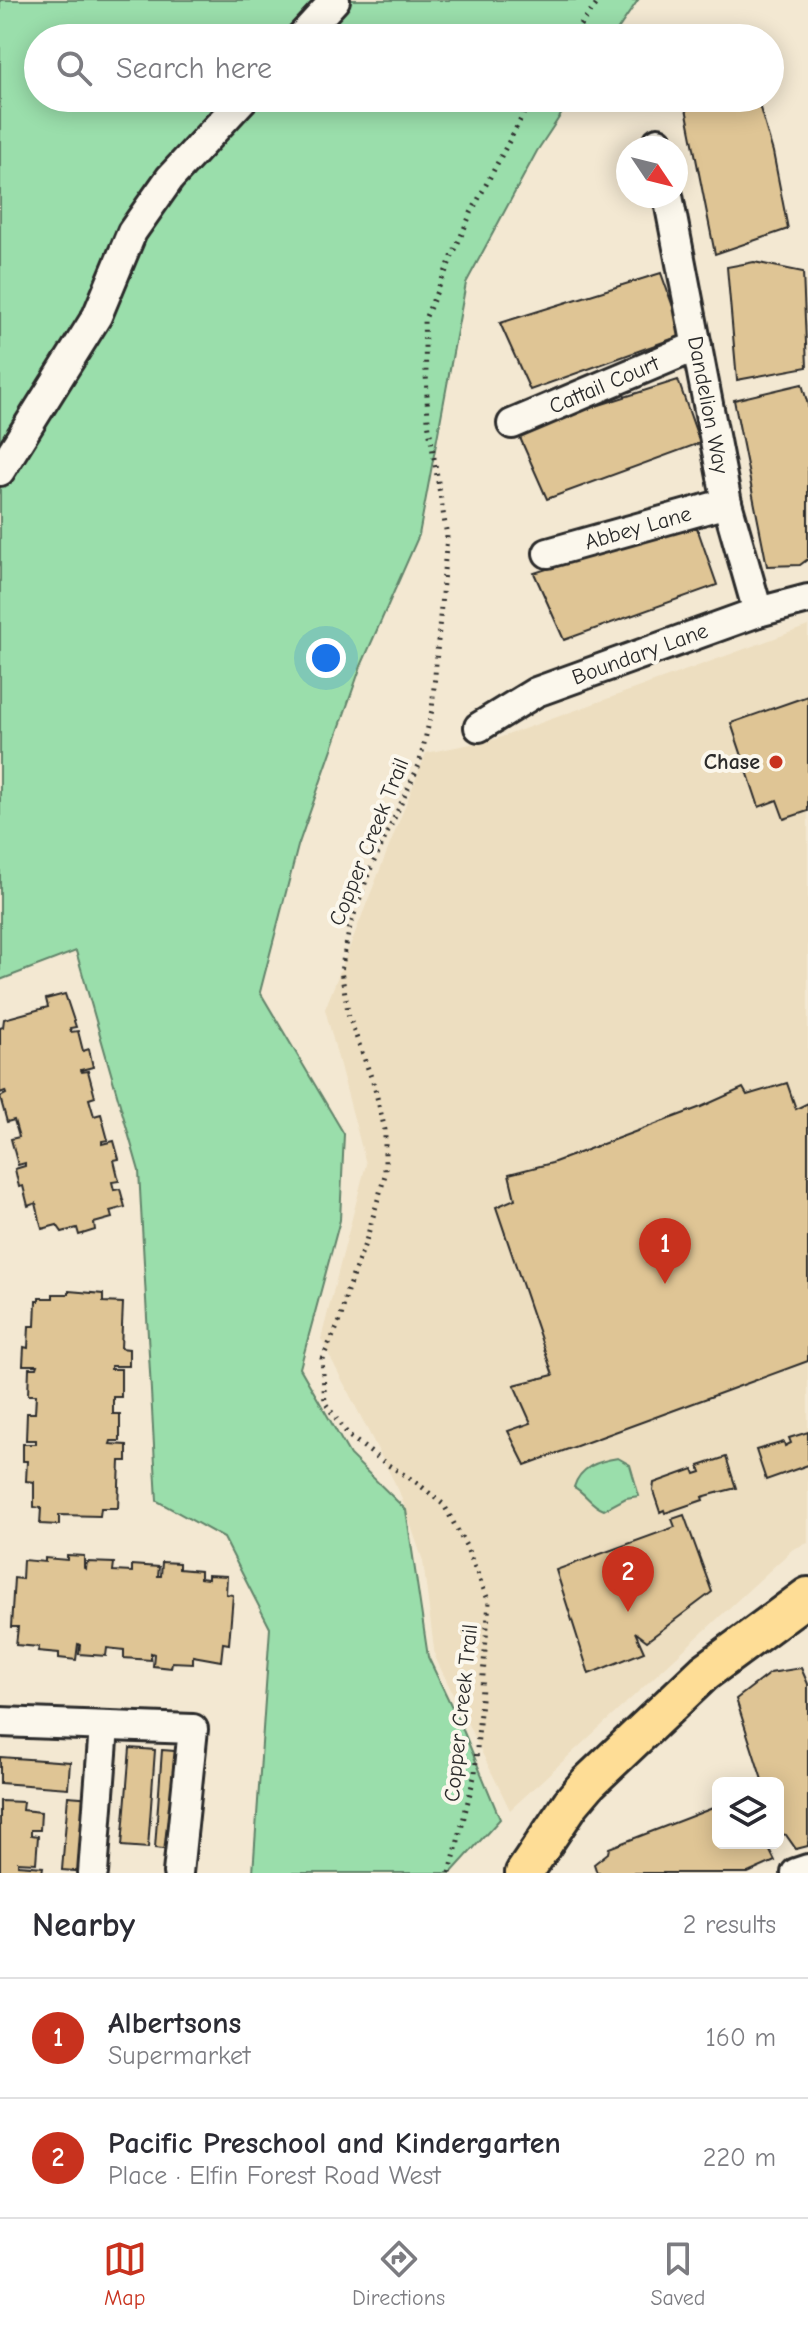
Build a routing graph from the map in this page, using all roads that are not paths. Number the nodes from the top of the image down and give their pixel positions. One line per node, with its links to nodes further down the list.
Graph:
1 (335, 0): 2 (street)
2 (313, 24)
3 (231, 112): 7 (street)
4 (670, 208): 5 (street, Dandelion Way)
5 (697, 346): 6 (street, Cattail Court); 8 (street, Dandelion Way)
6 (512, 424)
7 (0, 471)
8 (727, 503): 9 (street, Abbey Lane); 11 (street, Dandelion Way)
9 (548, 553)
10 (808, 599): 11 (street, Boundary Lane)
11 (758, 612): 12 (street, Boundary Lane)
12 (479, 727)
13 (808, 1596): 19 (main road)
14 (0, 1722): 15 (street)
15 (104, 1727): 17 (street); 18 (street)
16 (808, 1869): 20 (street)
17 (93, 1873)
18 (178, 1873)
19 (524, 1873)
20 (796, 1873)

